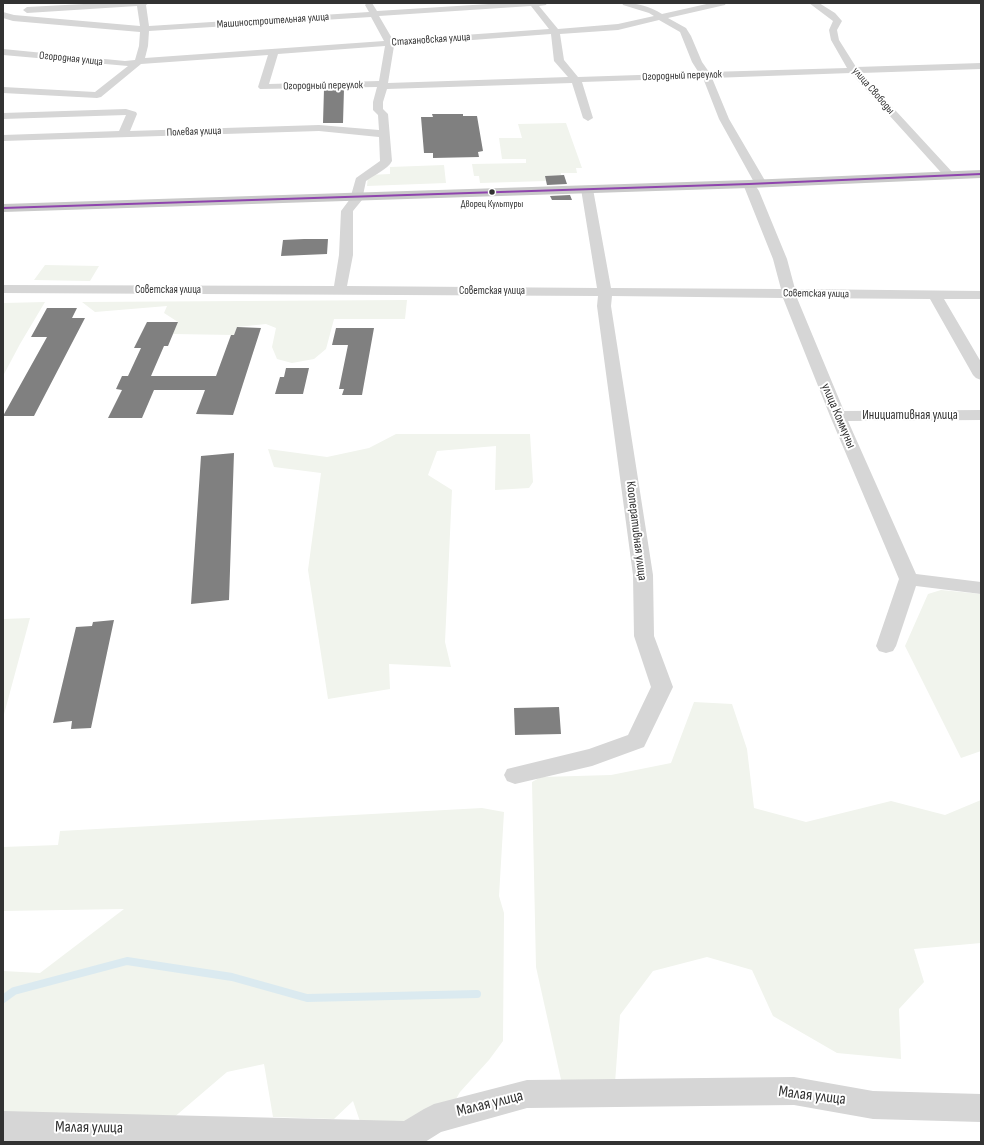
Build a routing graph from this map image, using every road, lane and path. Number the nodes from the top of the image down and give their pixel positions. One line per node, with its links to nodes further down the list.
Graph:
1 (141, 3): 2 (street); 8 (street); 12 (street)
2 (145, 3)
3 (368, 3): 9 (street)
4 (537, 3): 9 (street, Машиностроительная улица); 13 (street)
5 (626, 3): 11 (street, улица Коммуны)
6 (722, 3): 11 (street, Стахановская улица)
7 (813, 3): 19 (street, улица Свободы)
8 (3, 11)
9 (375, 14): 12 (street, Машиностроительная улица); 14 (street)
10 (3, 15): 12 (street, Машиностроительная улица)
11 (662, 17): 13 (street, Стахановская улица); 20 (street, улица Коммуны)
12 (144, 29): 17 (street)
13 (555, 31): 14 (street, Стахановская улица); 21 (street)
14 (390, 43): 15 (street, Стахановская улица); 22 (street)
15 (274, 51): 17 (street, Стахановская улица); 22 (street, Огородный переулок)
16 (3, 52): 17 (street, Огородная улица)
17 (138, 61): 23 (street)
18 (980, 66): 19 (street, Огородный переулок)
19 (853, 70): 20 (street, Огородный переулок); 30 (street, улица Свободы)
20 (706, 75): 21 (street, Огородный переулок); 31 (street, улица Коммуны)
21 (576, 80): 22 (street, Огородный переулок); 25 (street)
22 (383, 85): 27 (street)
23 (3, 90)
24 (3, 116): 26 (street)
25 (588, 118)
26 (123, 134): 27 (street, Полевая улица); 28 (street, Полевая улица)
27 (384, 134): 33 (street)
28 (3, 138)
29 (981, 174): 30 (main road)
30 (950, 176): 31 (main road)
31 (755, 184): 32 (main road); 38 (street, улица Коммуны)
32 (587, 189): 33 (main road); 37 (street, Кооперативная улица)
33 (356, 196): 34 (main road); 36 (street)
34 (3, 208)
35 (3, 290): 36 (street, Советская улица)
36 (340, 290): 37 (street, Советская улица)
37 (605, 292): 38 (street, Советская улица); 47 (street, Кооперативная улица)
38 (788, 293): 39 (street, Советская улица); 43 (street, улица Коммуны)
39 (935, 295): 40 (street, Советская улица); 41 (street)
40 (981, 295)
41 (981, 375)
42 (981, 415): 43 (street, Инициативная улица)
43 (838, 416): 44 (street, улица Коммуны)
44 (909, 579): 45 (street); 46 (street)
45 (981, 588)
46 (886, 646)
47 (515, 775)
48 (981, 1108): 50 (street, Малая улица)
49 (3, 1126): 50 (street, Малая улица)
50 (408, 1139)

